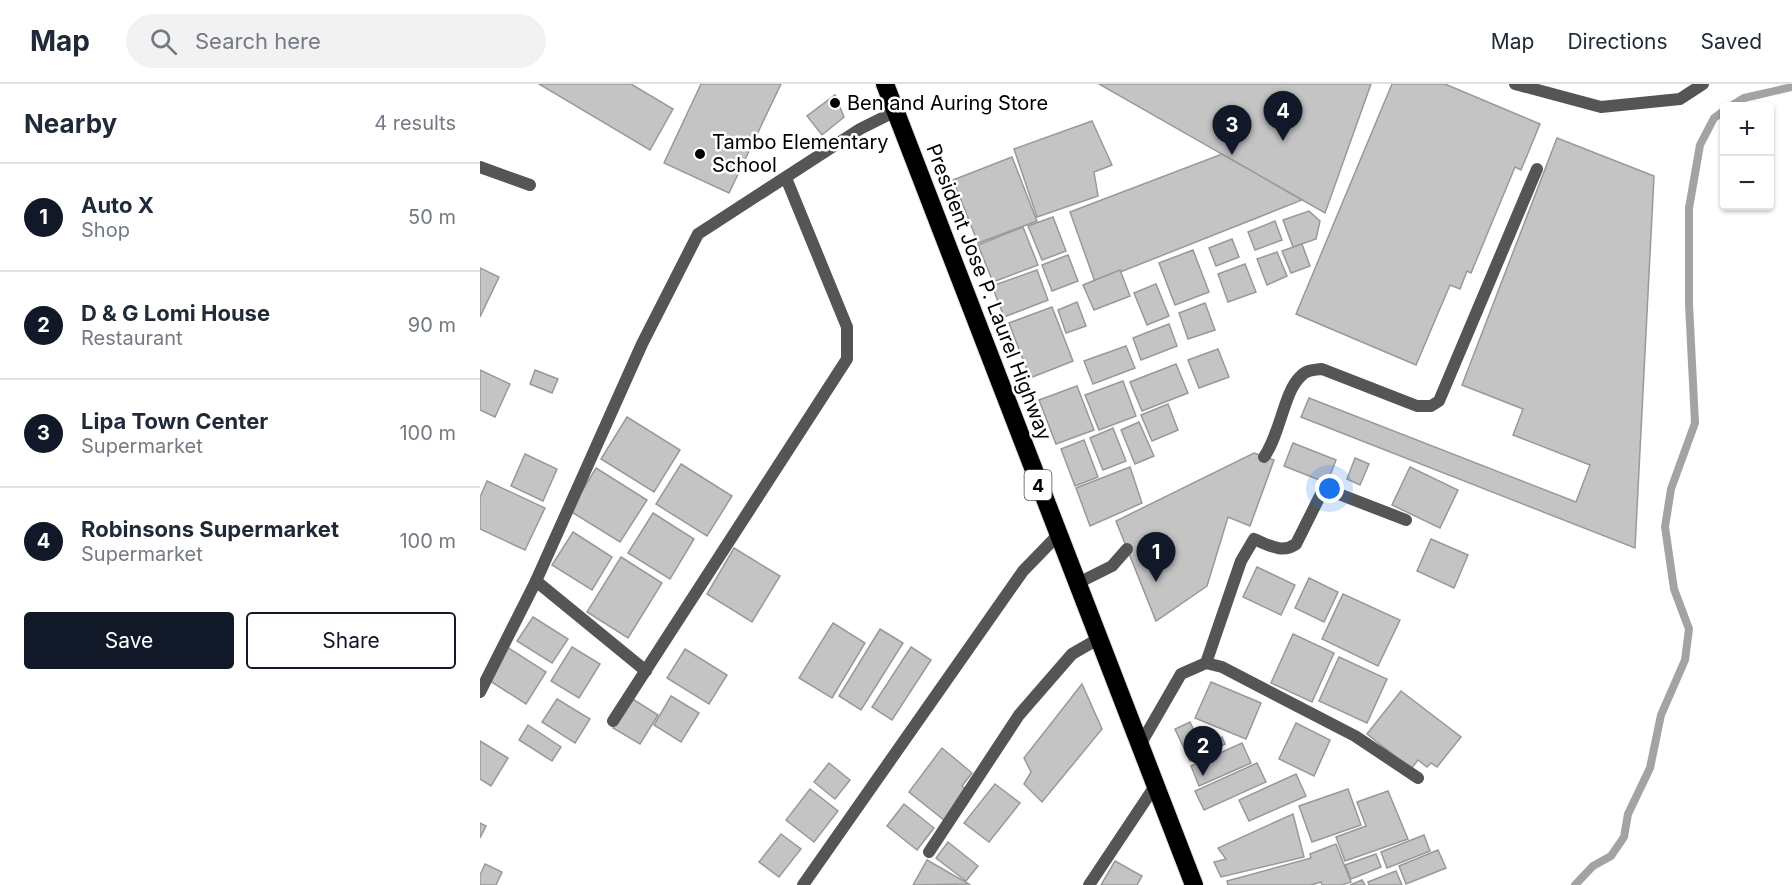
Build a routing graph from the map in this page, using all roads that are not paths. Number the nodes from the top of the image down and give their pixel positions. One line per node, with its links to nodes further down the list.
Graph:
1 (885, 84): 4 (highway, President Jose P. Laurel Highway / 4)
2 (1515, 84): 3 (street)
3 (1703, 84)
4 (896, 111): 7 (street); 11 (highway, President Jose P. Laurel Highway / 4)
5 (480, 167): 8 (street)
6 (1537, 169): 9 (street)
7 (786, 178): 13 (street); 17 (street)
8 (530, 185)
9 (1264, 457)
10 (1406, 520): 16 (street)
11 (1057, 536): 14 (highway, President Jose P. Laurel Highway / 4); 24 (street)
12 (1127, 549): 14 (street)
13 (536, 581): 17 (street); 18 (street)
14 (1076, 584): 15 (highway, President Jose P. Laurel Highway / 4)
15 (1098, 639): 20 (highway, President Jose P. Laurel Highway / 4); 23 (street)
16 (1206, 663): 20 (street); 21 (street)
17 (646, 671): 19 (street)
18 (480, 692)
19 (614, 721)
20 (1140, 745): 22 (highway, President Jose P. Laurel Highway / 4)
21 (1418, 778)
22 (1155, 786): 25 (street); 26 (highway, President Jose P. Laurel Highway / 4)
23 (928, 852)
24 (803, 885)
25 (1089, 885)
26 (1194, 885)

